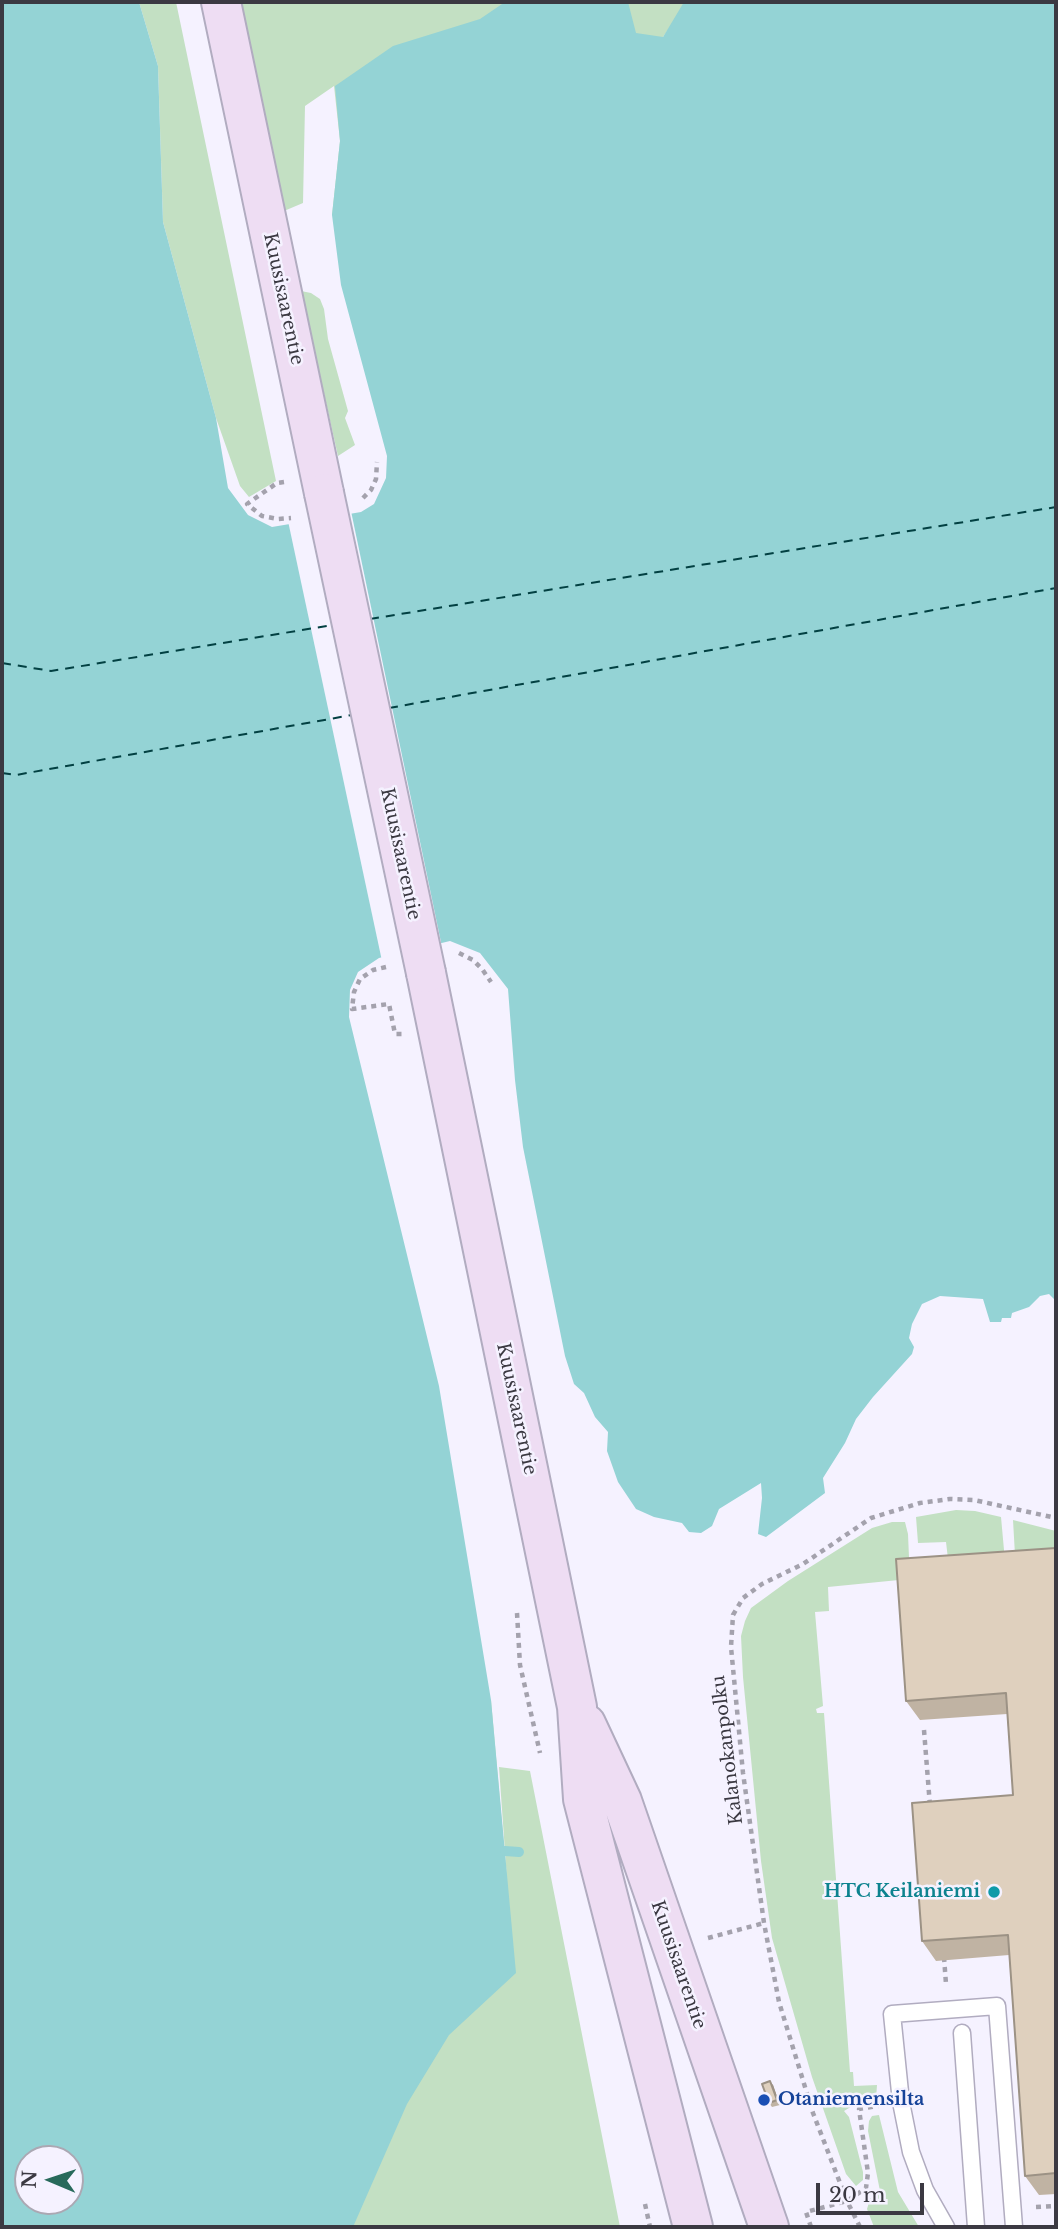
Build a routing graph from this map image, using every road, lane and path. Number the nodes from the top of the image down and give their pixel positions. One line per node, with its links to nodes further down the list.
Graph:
1 (221, 2): 7 (main road, Kuusisaarentie, bridge)
2 (277, 483): 3 (path)
3 (247, 504)
4 (386, 1004): 5 (path)
5 (352, 1009)
6 (1056, 1518): 8 (path, Kalanokanpolku)
7 (577, 1707): 9 (main road, Kuusisaarentie); 14 (main road, Kuusisaarentie)
8 (764, 1923): 9 (path); 12 (path, Kalanokanpolku)
9 (672, 1947): 15 (main road, Kuusisaarentie)
10 (962, 2033): 18 (lane)
11 (874, 2106): 12 (path)
12 (846, 2201): 13 (path); 16 (path, Kalanokanpolku)
13 (806, 2212)
14 (693, 2227)
15 (769, 2227)
16 (859, 2227)
17 (946, 2227): 19 (lane)
18 (976, 2227)
19 (1014, 2227)

